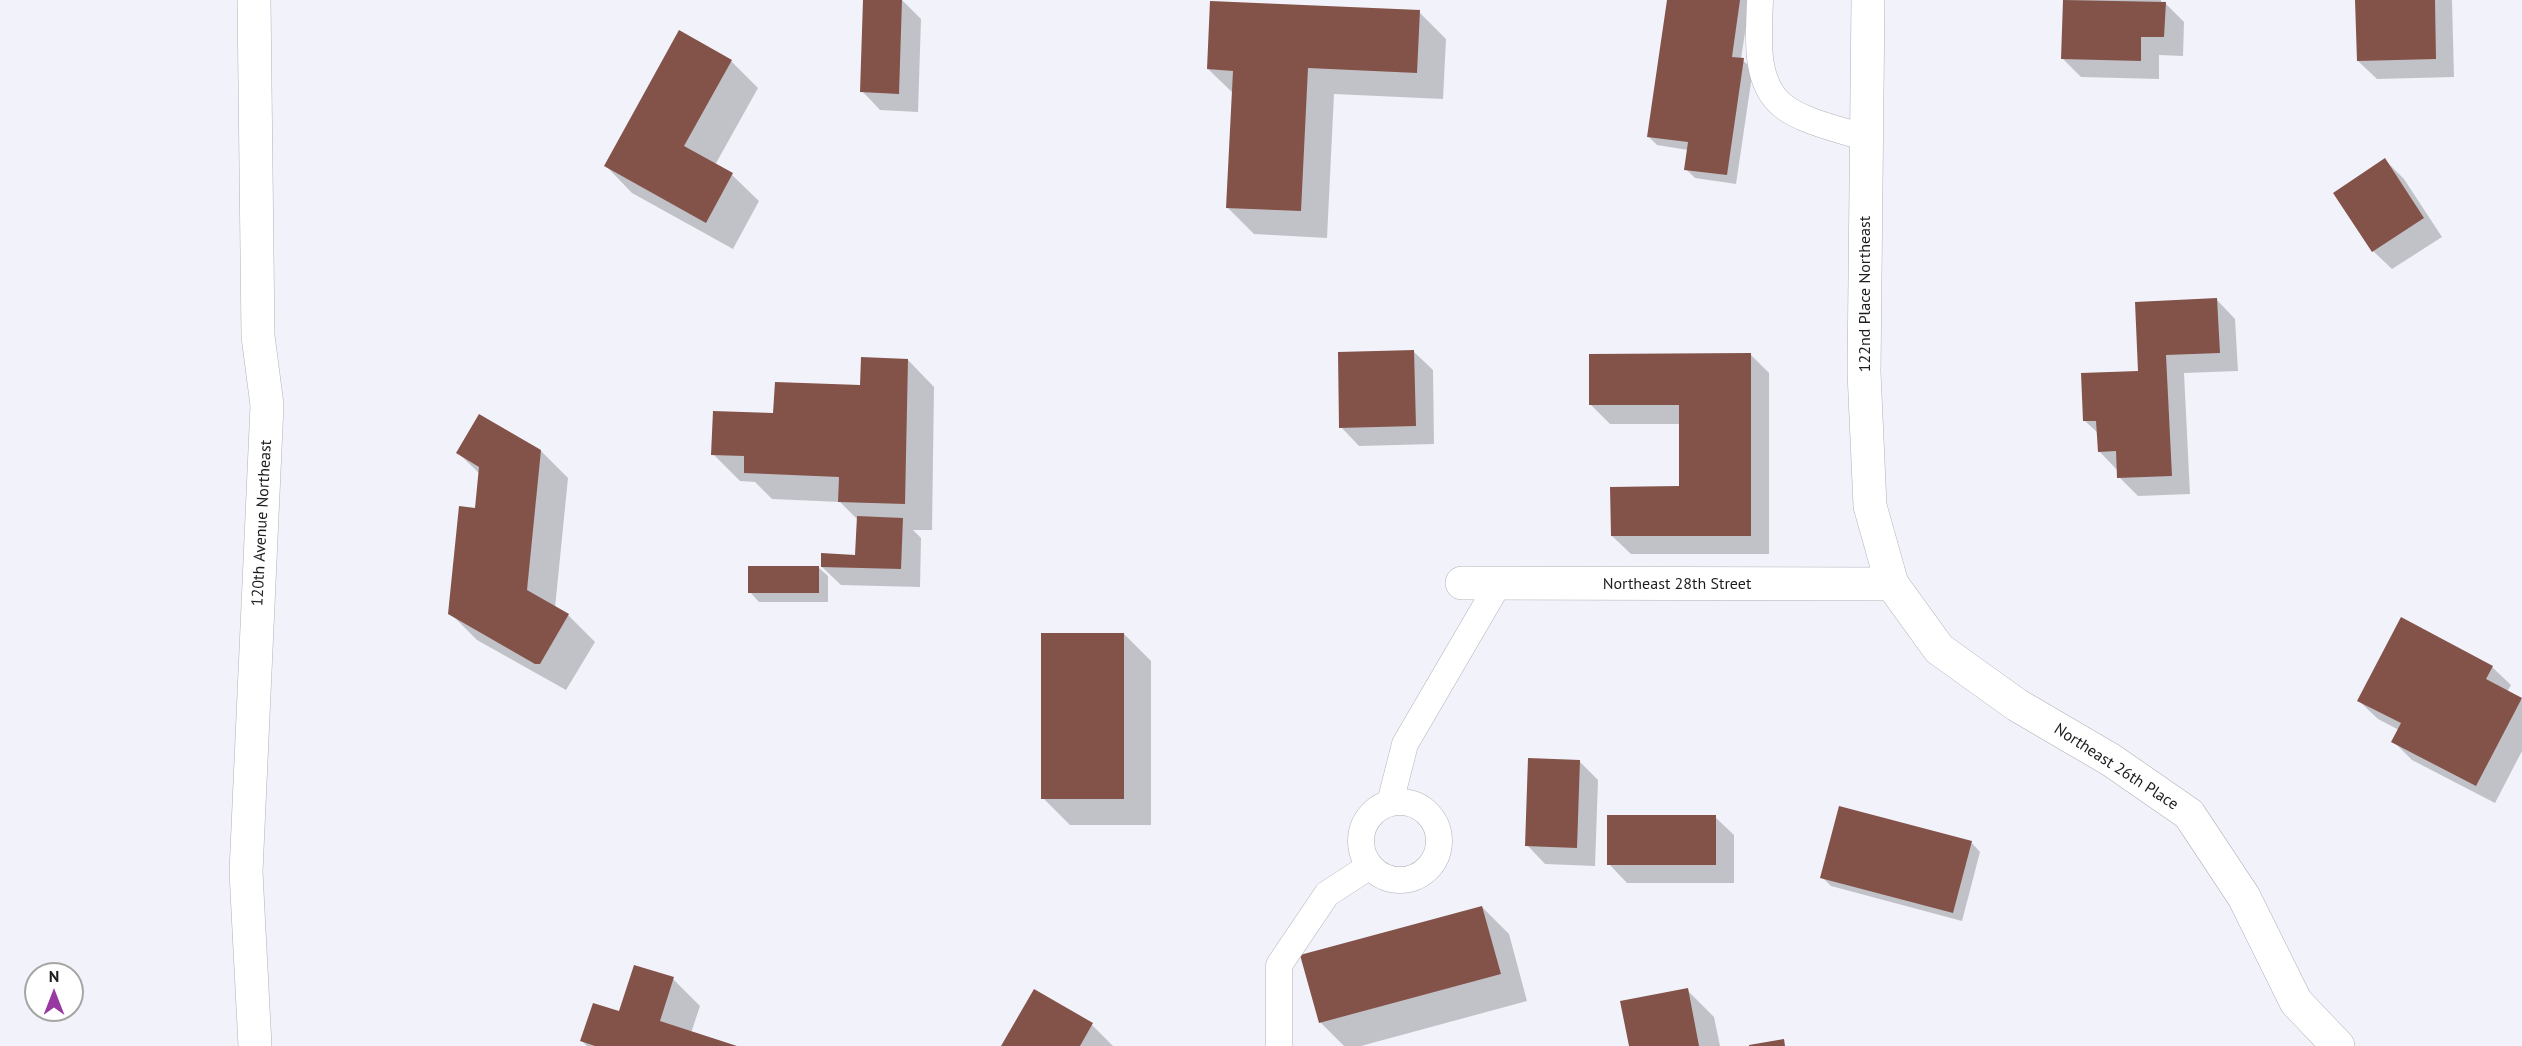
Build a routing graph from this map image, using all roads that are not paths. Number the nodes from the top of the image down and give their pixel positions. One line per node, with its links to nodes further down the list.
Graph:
1 (254, 0): 10 (street, 120th Avenue Northeast)
2 (1760, 0): 4 (lane)
3 (1868, 0): 4 (street, 122nd Place Northeast)
4 (1866, 138): 7 (street, 122nd Place Northeast)
5 (1462, 583): 6 (street, Northeast 28th Street)
6 (1499, 583): 7 (street, Northeast 28th Street); 8 (lane)
7 (1892, 584): 12 (street, Northeast 26th Place)
8 (1390, 803): 9 (lane); 9 (lane)
9 (1370, 866): 11 (lane)
10 (255, 1046)
11 (1278, 1046)
12 (2338, 1046)

